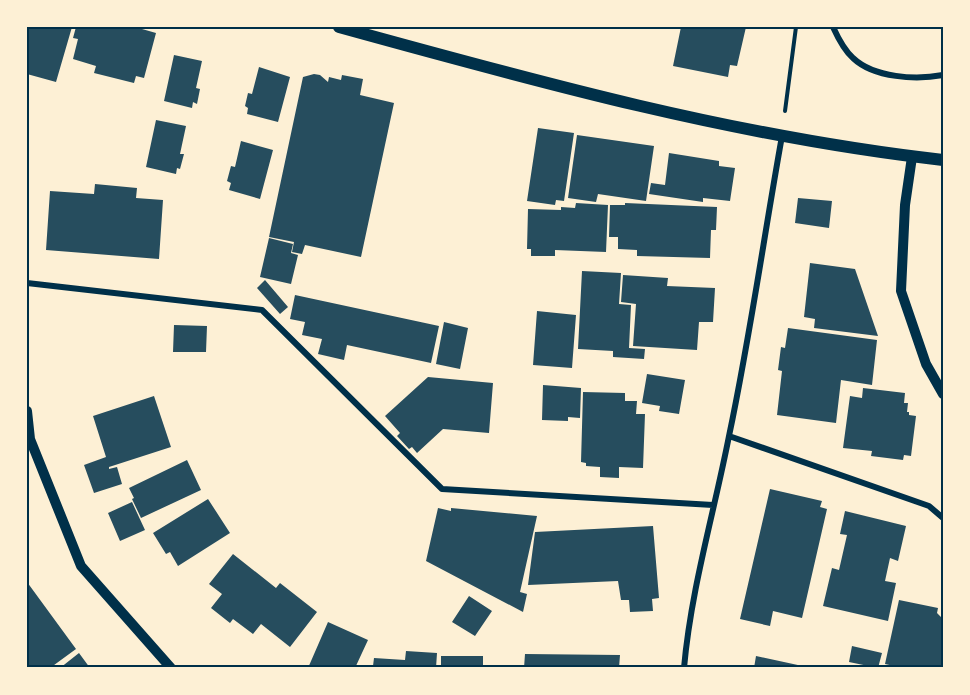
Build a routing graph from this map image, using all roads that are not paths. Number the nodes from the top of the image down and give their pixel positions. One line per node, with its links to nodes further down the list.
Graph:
1 (339, 27): 4 (main road)
2 (833, 27): 3 (street)
3 (943, 75)
4 (782, 135): 5 (main road); 10 (street)
5 (912, 157): 6 (main road); 8 (street)
6 (943, 160)
7 (27, 283): 11 (street)
8 (943, 394)
9 (27, 411): 13 (street)
10 (729, 436): 11 (street); 12 (street)
11 (713, 505): 14 (street)
12 (943, 518)
13 (171, 668)
14 (684, 668)

